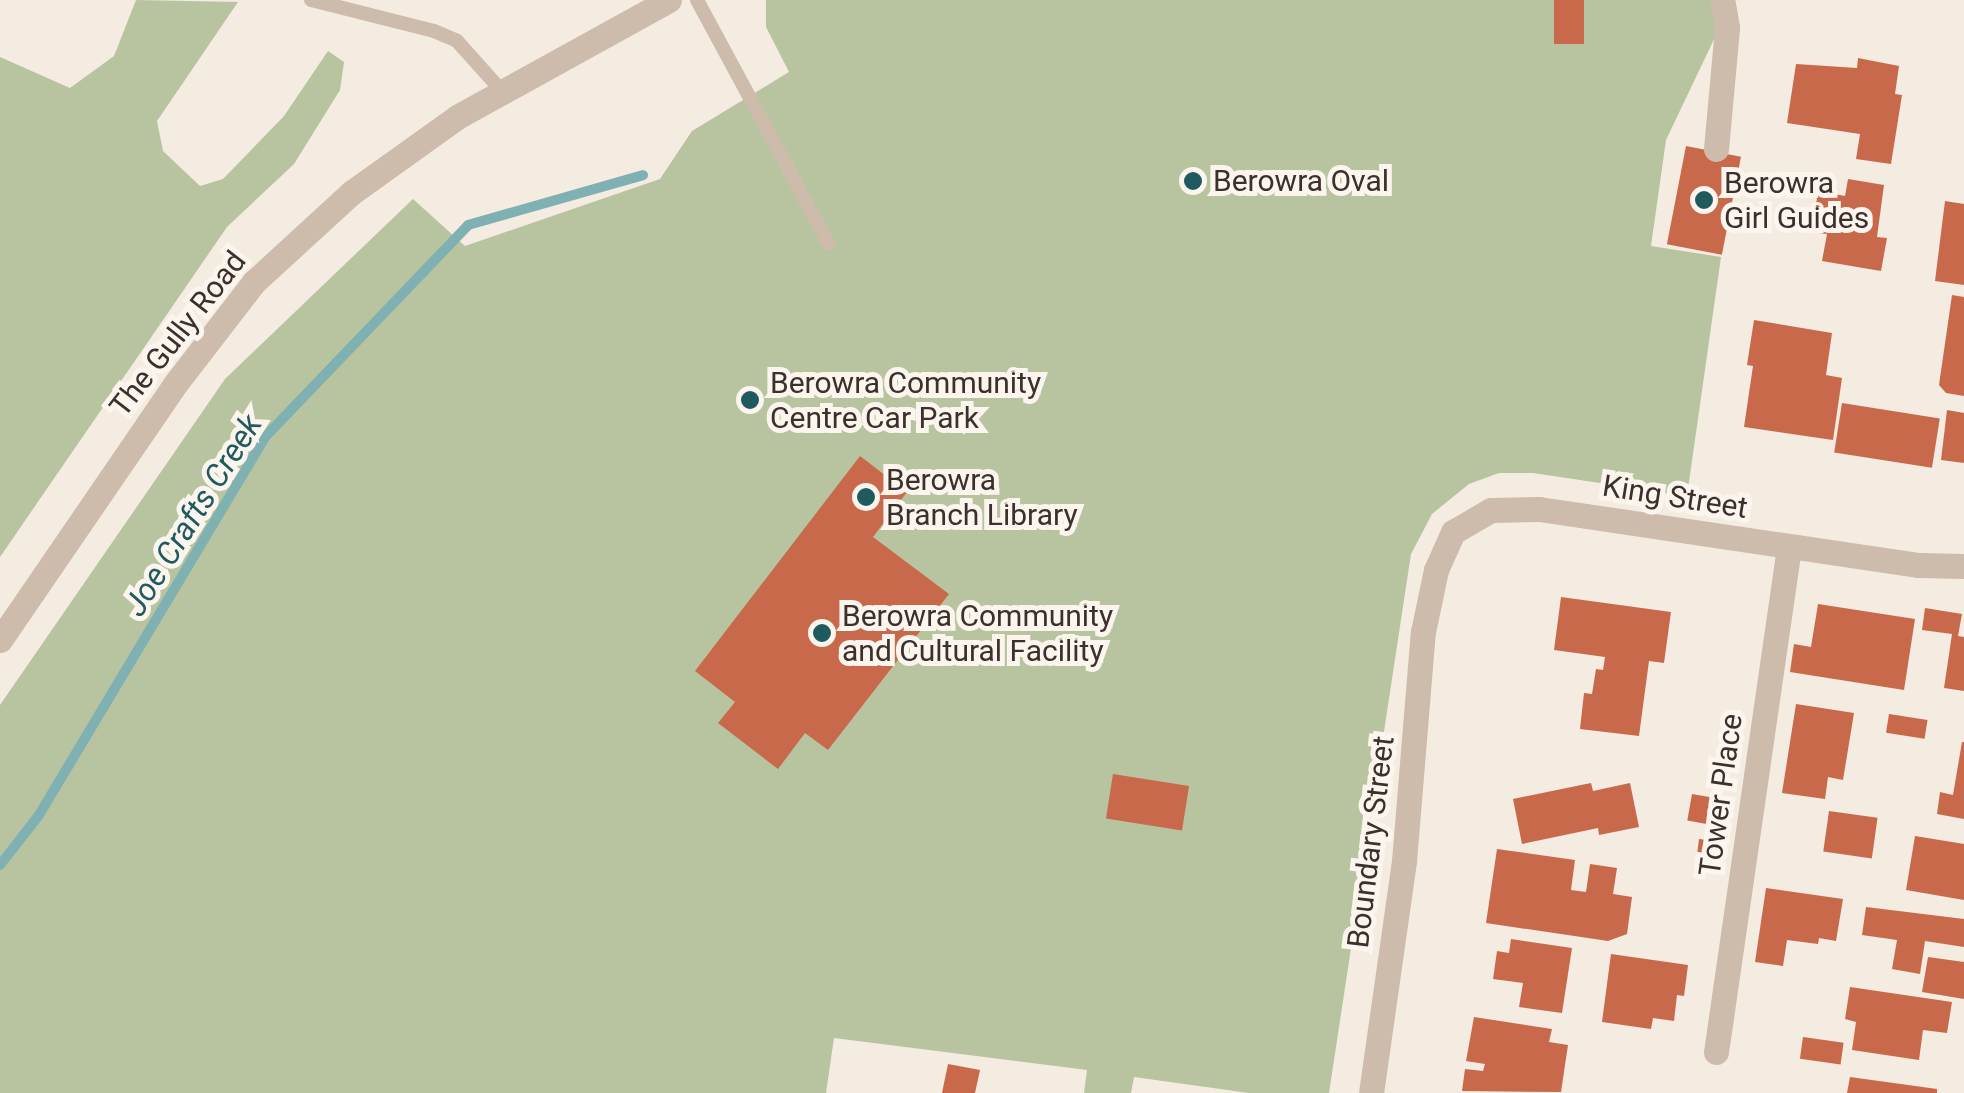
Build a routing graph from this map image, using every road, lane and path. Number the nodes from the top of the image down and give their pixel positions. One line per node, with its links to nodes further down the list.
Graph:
1 (311, 0): 5 (lane)
2 (669, 0): 5 (street, The Gully Road)
3 (697, 0): 7 (lane)
4 (1722, 0): 6 (street)
5 (501, 90): 11 (street, The Gully Road)
6 (1716, 149)
7 (828, 244)
8 (1789, 547): 9 (street, King Street); 10 (street, King Street); 12 (street, Tower Place)
9 (1964, 566)
10 (1429, 598): 13 (street, Boundary Street)
11 (0, 640)
12 (1716, 1052)
13 (1371, 1093)

